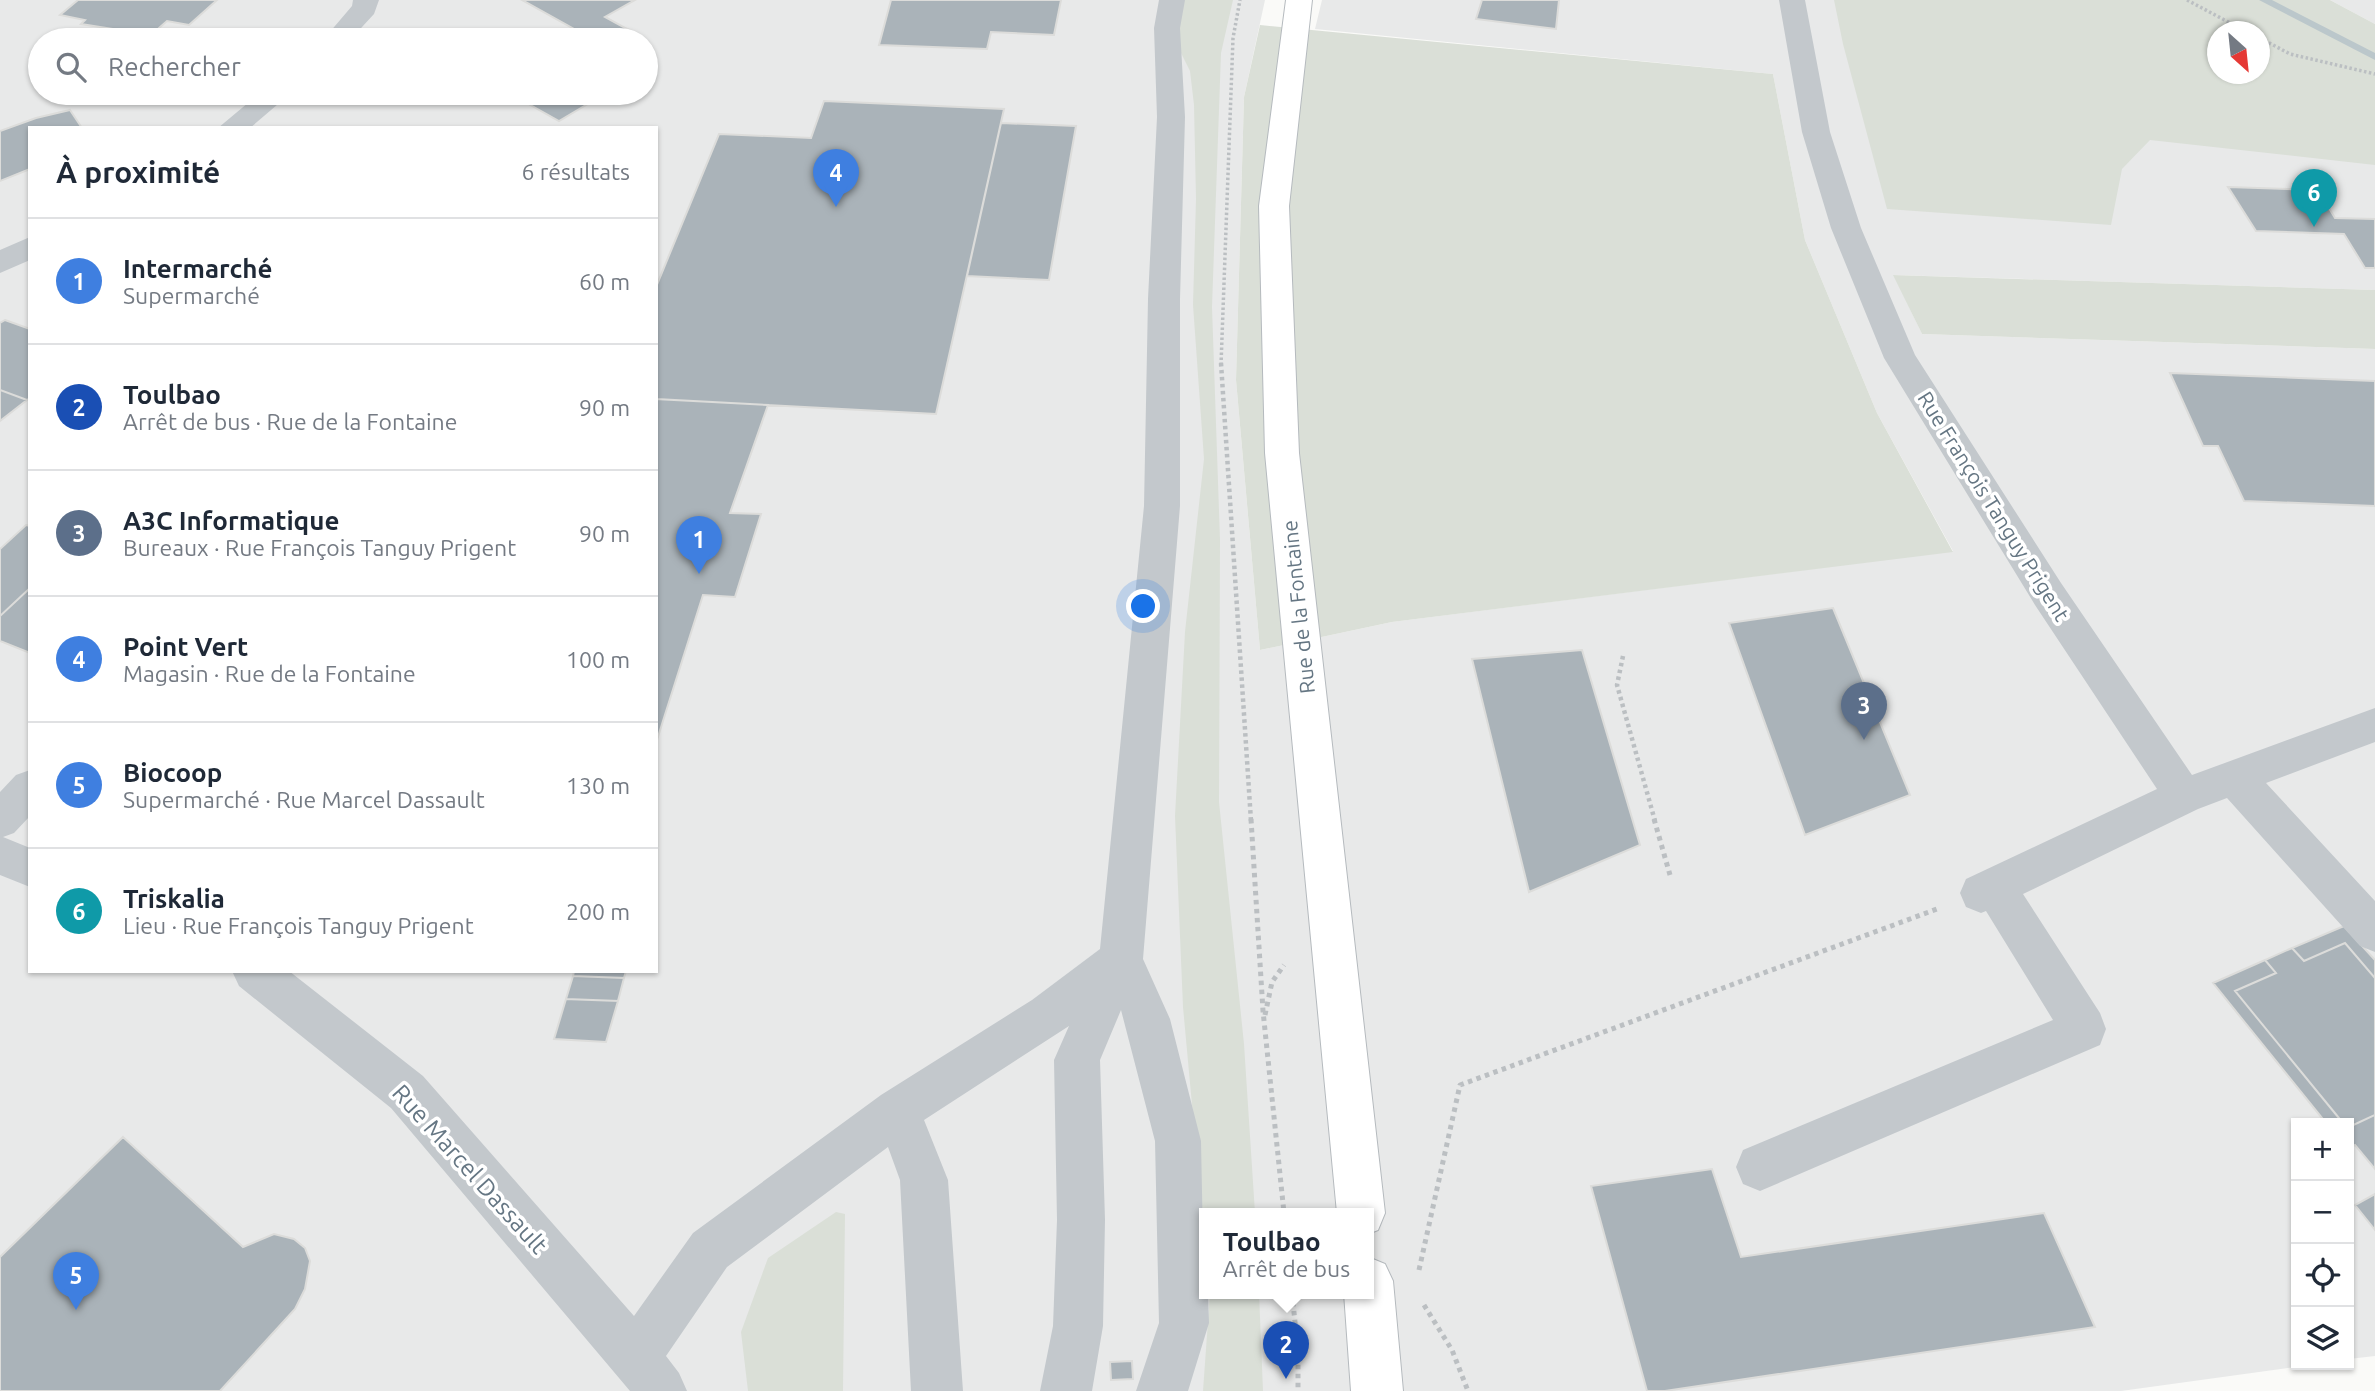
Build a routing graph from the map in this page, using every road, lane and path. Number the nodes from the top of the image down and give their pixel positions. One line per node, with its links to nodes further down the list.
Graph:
1 (366, 0): 8 (street)
2 (1172, 0): 26 (street)
3 (1240, 0): 30 (path)
4 (1299, 0): 31 (main road, Rue de la Fontaine)
5 (1792, 0): 19 (street, Rue François Tanguy Prigent)
6 (2187, 0): 7 (path)
7 (2226, 21)
8 (347, 28)
9 (2270, 44): 10 (path)
10 (2375, 74)
11 (262, 105): 12 (street)
12 (235, 126)
13 (28, 248): 14 (street)
14 (0, 263)
15 (1623, 656): 23 (path)
16 (2375, 725): 17 (street)
17 (2234, 777): 19 (street); 25 (street)
18 (28, 790): 20 (street)
19 (2184, 796): 24 (street)
20 (0, 820)
21 (0, 855): 22 (street)
22 (28, 867)
23 (1670, 875)
24 (1988, 890): 29 (street); 32 (path)
25 (2375, 932)
26 (1121, 960): 28 (street); 37 (street); 38 (street)
27 (257, 973): 35 (street, Rue Marcel Dassault)
28 (897, 1111): 35 (street); 36 (street)
29 (1760, 1167)
30 (1283, 1208)
31 (1361, 1208)
32 (1417, 1282)
33 (1293, 1299): 39 (path)
34 (1369, 1299): 40 (main road)
35 (649, 1373)
36 (937, 1391)
37 (1066, 1391)
38 (1162, 1391)
39 (1298, 1391)
40 (1377, 1391)

